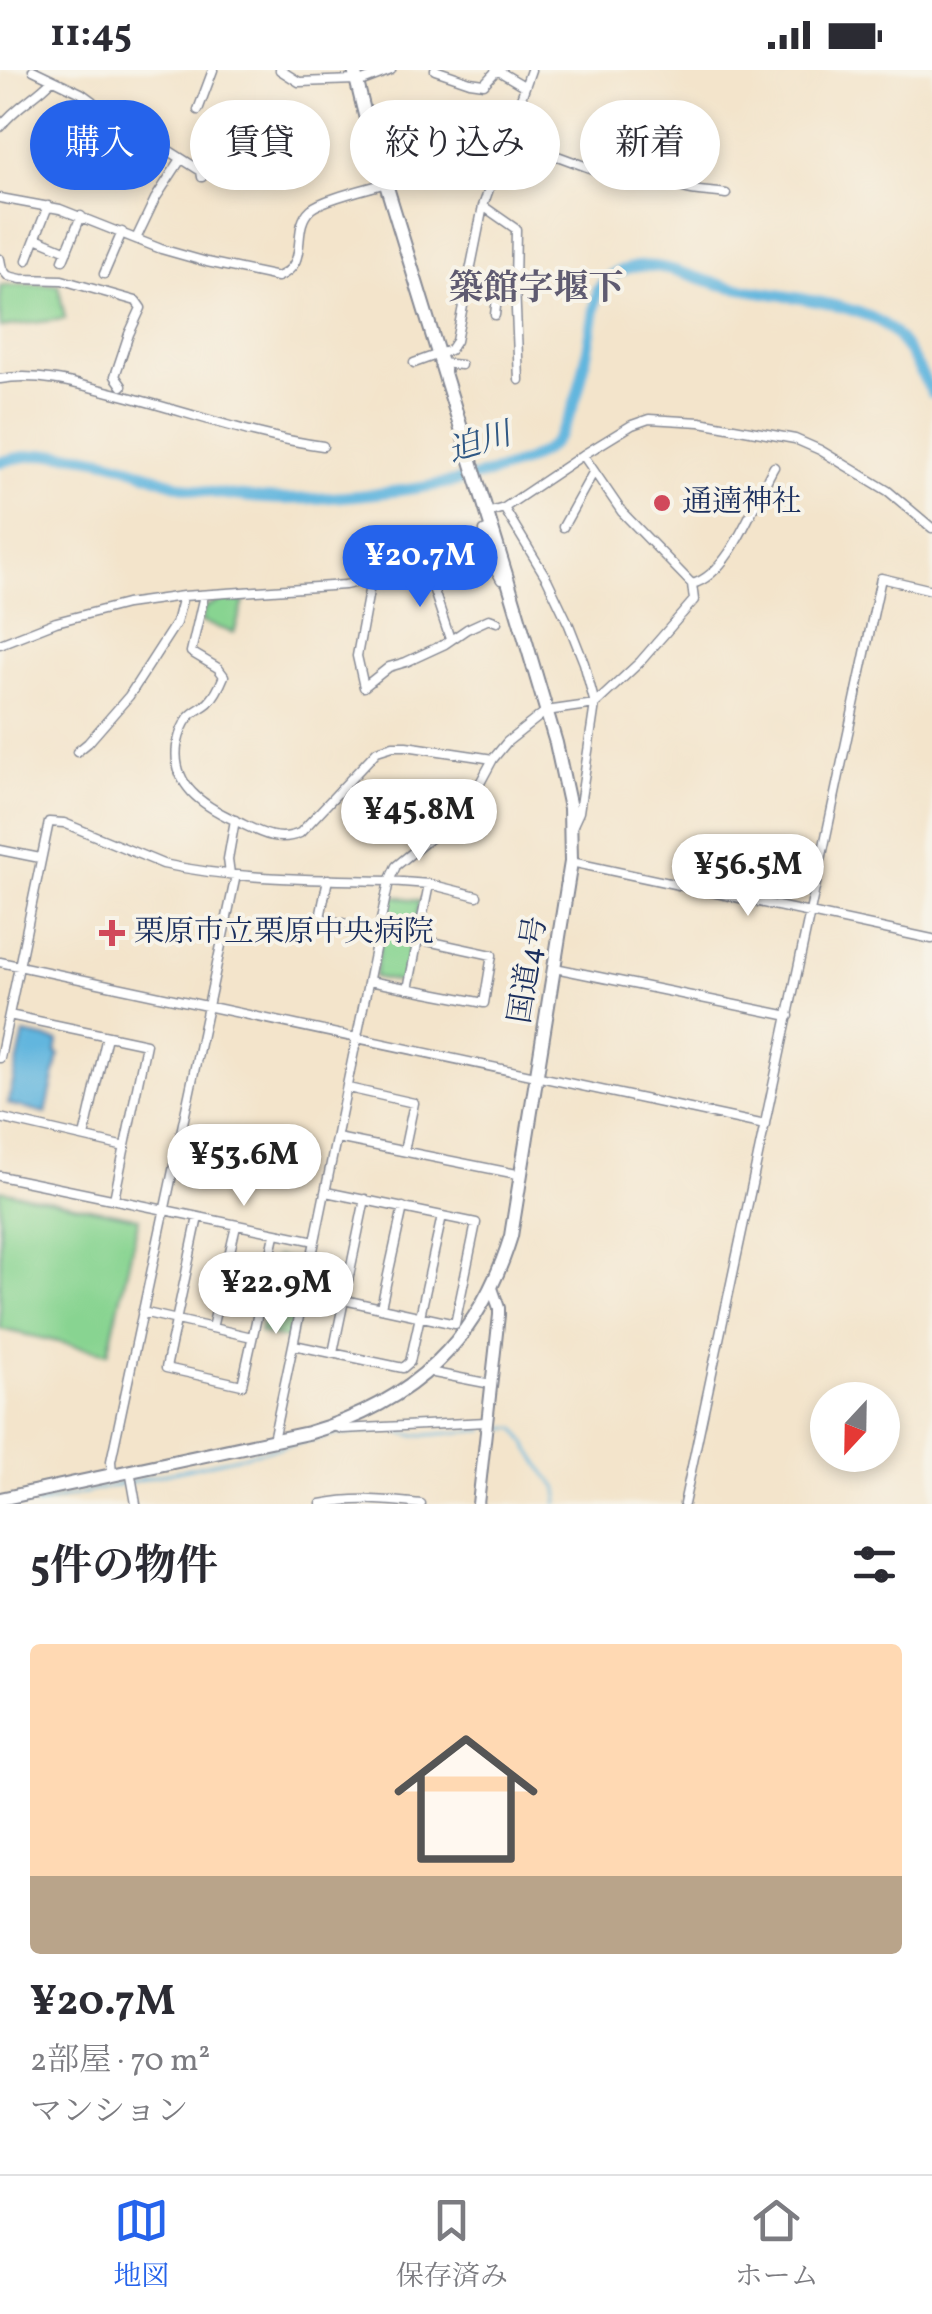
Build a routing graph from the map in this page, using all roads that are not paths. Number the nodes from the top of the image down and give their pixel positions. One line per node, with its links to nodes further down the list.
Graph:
1 (34, 70): 8 (street)
2 (213, 70): 10 (street)
3 (280, 70): 7 (street)
4 (392, 70): 7 (street)
5 (435, 70): 9 (street)
6 (531, 70): 9 (street)
7 (356, 78)
8 (52, 80): 12 (street); 14 (street)
9 (524, 86): 11 (street)
10 (202, 100)
11 (519, 100)
12 (0, 126)
13 (560, 157): 19 (street)
14 (181, 159): 15 (street); 26 (street)
15 (190, 164)
16 (363, 190): 26 (street)
17 (388, 190): 34 (highway, 国道4号)
18 (488, 190): 22 (street)
19 (726, 194)
20 (0, 198): 21 (street)
21 (48, 206): 23 (street); 25 (street)
22 (483, 206): 30 (street); 38 (street)
23 (81, 216): 24 (street); 25 (street)
24 (122, 232): 26 (street); 29 (street)
25 (36, 238): 28 (street)
26 (136, 239)
27 (0, 259): 39 (street)
28 (27, 260)
29 (104, 274)
30 (464, 295): 31 (street); 34 (street)
31 (496, 298): 32 (street); 33 (street)
32 (508, 299)
33 (495, 315)
34 (440, 359): 35 (street); 36 (street); 45 (highway, 国道4号)
35 (414, 363)
36 (460, 364)
37 (0, 379): 40 (street)
38 (519, 380)
39 (122, 386)
40 (323, 446)
41 (582, 455): 43 (street); 44 (street); 48 (street)
42 (774, 468): 53 (street)
43 (594, 471): 46 (street); 53 (street)
44 (504, 508): 45 (street); 60 (street)
45 (486, 510): 47 (highway, 国道4号)
46 (563, 527)
47 (492, 528): 49 (street); 51 (highway, 国道4号)
48 (932, 528)
49 (487, 554): 50 (street); 51 (street)
50 (426, 567): 52 (street); 58 (street)
51 (508, 578): 61 (highway, 国道4号)
52 (371, 580): 55 (street); 58 (street)
53 (692, 584): 60 (street)
54 (932, 590): 74 (street)
55 (204, 595): 56 (street); 64 (street)
56 (183, 596): 59 (street); 62 (street)
57 (497, 622): 58 (street)
58 (450, 639)
59 (0, 644)
60 (595, 704): 61 (street); 65 (street)
61 (546, 711): 63 (street); 65 (highway, 国道4号)
62 (77, 752)
63 (494, 760): 64 (street); 71 (street)
64 (235, 820): 69 (street)
65 (572, 828): 68 (highway, 国道4号)
66 (0, 850): 67 (street)
67 (40, 858): 69 (street); 79 (street)
68 (571, 862): 74 (street); 80 (highway, 国道4号)
69 (233, 874): 70 (street); 83 (street)
70 (328, 879): 71 (street); 75 (street)
71 (388, 880): 72 (street); 75 (street)
72 (429, 884): 73 (street); 76 (street)
73 (477, 896)
74 (809, 912): 77 (street); 85 (street)
75 (380, 931): 81 (street)
76 (418, 939): 82 (street); 82 (street)
77 (932, 939)
78 (0, 962): 79 (street)
79 (20, 967): 83 (street); 84 (street)
80 (556, 968): 85 (street); 89 (highway, 国道4号)
81 (369, 981): 82 (street); 87 (street)
82 (408, 988)
83 (208, 1006): 87 (street); 103 (street)
84 (9, 1014): 86 (street); 88 (street)
85 (789, 1016): 92 (street)
86 (107, 1036): 93 (street); 95 (street)
87 (358, 1038): 89 (street); 90 (street)
88 (0, 1058)
89 (537, 1076): 92 (street); 97 (highway, 国道4号)
90 (348, 1088): 94 (street); 96 (street)
91 (0, 1118): 93 (street)
92 (765, 1125): 131 (street)
93 (84, 1137): 95 (street)
94 (338, 1138): 96 (street); 99 (street)
95 (125, 1147): 100 (street)
96 (404, 1151): 97 (street)
97 (522, 1175): 109 (highway, 国道4号)
98 (0, 1176): 100 (street)
99 (326, 1192): 101 (street); 108 (street)
100 (114, 1199): 103 (street)
101 (365, 1199): 102 (street); 110 (street)
102 (403, 1207): 104 (street); 111 (street)
103 (163, 1209): 105 (street); 112 (street)
104 (442, 1216): 113 (street); 113 (street)
105 (198, 1218): 106 (street); 114 (street)
106 (236, 1226): 107 (street); 115 (street)
107 (275, 1234): 108 (street); 116 (street)
108 (315, 1241): 117 (street)
109 (492, 1288): 119 (highway, 国道4号); 120 (main road)
110 (344, 1300): 111 (street); 118 (street)
111 (381, 1307): 113 (street)
112 (142, 1312): 114 (street); 124 (street)
113 (420, 1316): 118 (street)
114 (176, 1320): 115 (street); 116 (street)
115 (212, 1328): 116 (street)
116 (252, 1337)
117 (294, 1345): 118 (street); 123 (street)
118 (333, 1353)
119 (429, 1370): 120 (street); 121 (highway, 国道4号)
120 (491, 1384): 122 (main road)
121 (333, 1426): 122 (street); 123 (highway, 国道4号)
122 (486, 1427): 130 (main road)
123 (273, 1440): 125 (highway, 国道4号)
124 (112, 1474): 125 (highway, 国道4号); 126 (highway, 国道4号)
125 (132, 1479): 127 (street)
126 (0, 1499)
127 (136, 1504)
128 (321, 1504): 129 (street)
129 (420, 1504)
130 (478, 1504)
131 (684, 1504)

